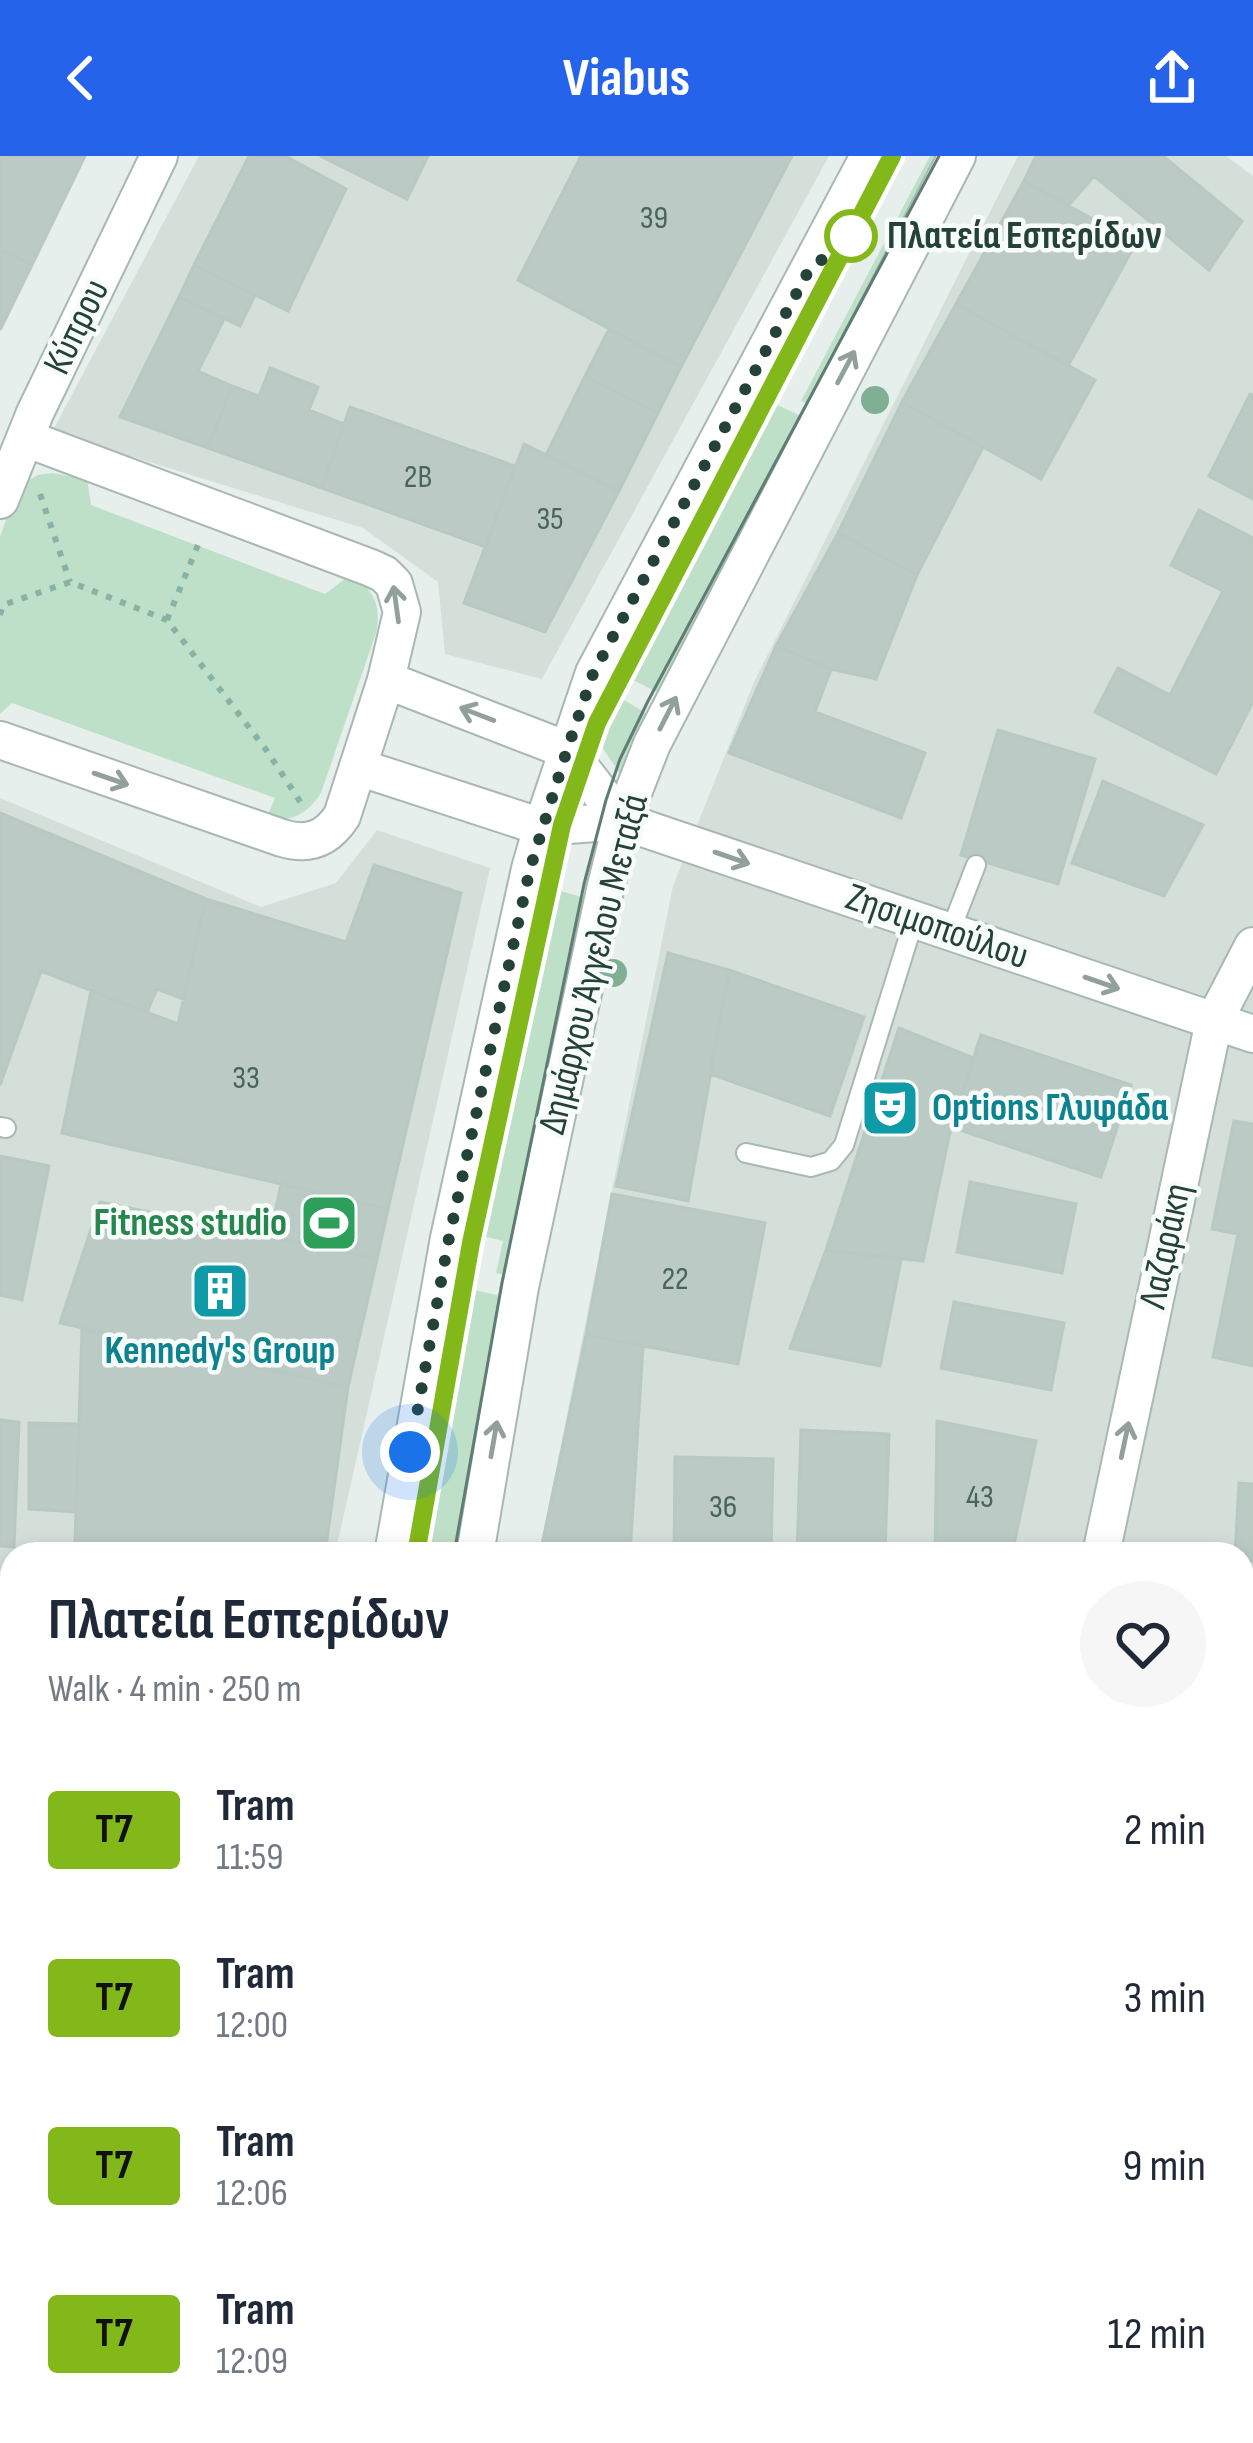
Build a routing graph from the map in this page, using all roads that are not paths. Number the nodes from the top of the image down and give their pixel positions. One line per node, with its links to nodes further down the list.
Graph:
1 (159, 156): 4 (street, Κύπρου)
2 (869, 156): 8 (street, Δημάρχου Άγγελου Μεταξά)
3 (957, 156): 10 (street, Δημάρχου Άγγελου Μεταξά, one-way to 3)
4 (25, 438): 5 (street, Κύπρου); 6 (street, one-way to 4)
5 (0, 500)
6 (386, 680): 8 (street, one-way to 6); 9 (street)
7 (0, 740): 9 (street, one-way to 9)
8 (567, 750): 10 (street); 11 (street, Δημάρχου Άγγελου Μεταξά)
9 (358, 767): 11 (street, Ζησιμοπούλου)
10 (622, 820): 11 (street, Ζησιμοπούλου); 13 (street, Ζησιμοπούλου, one-way to 13); 20 (street, Δημάρχου Άγγελου Μεταξά, one-way to 10)
11 (542, 827): 19 (street, Δημάρχου Άγγελου Μεταξά)
12 (976, 865): 14 (lane)
13 (914, 920): 14 (street, Ζησιμοπούλου); 18 (lane)
14 (950, 932): 16 (street, Ζησιμοπούλου, one-way to 16)
15 (1253, 946): 16 (street, Λαζαράκη)
16 (1214, 1021): 17 (street, Ζησιμοπούλου); 21 (street, Λαζαράκη, one-way to 16)
17 (1253, 1034)
18 (746, 1153)
19 (395, 1542)
20 (477, 1542)
21 (1104, 1542)

